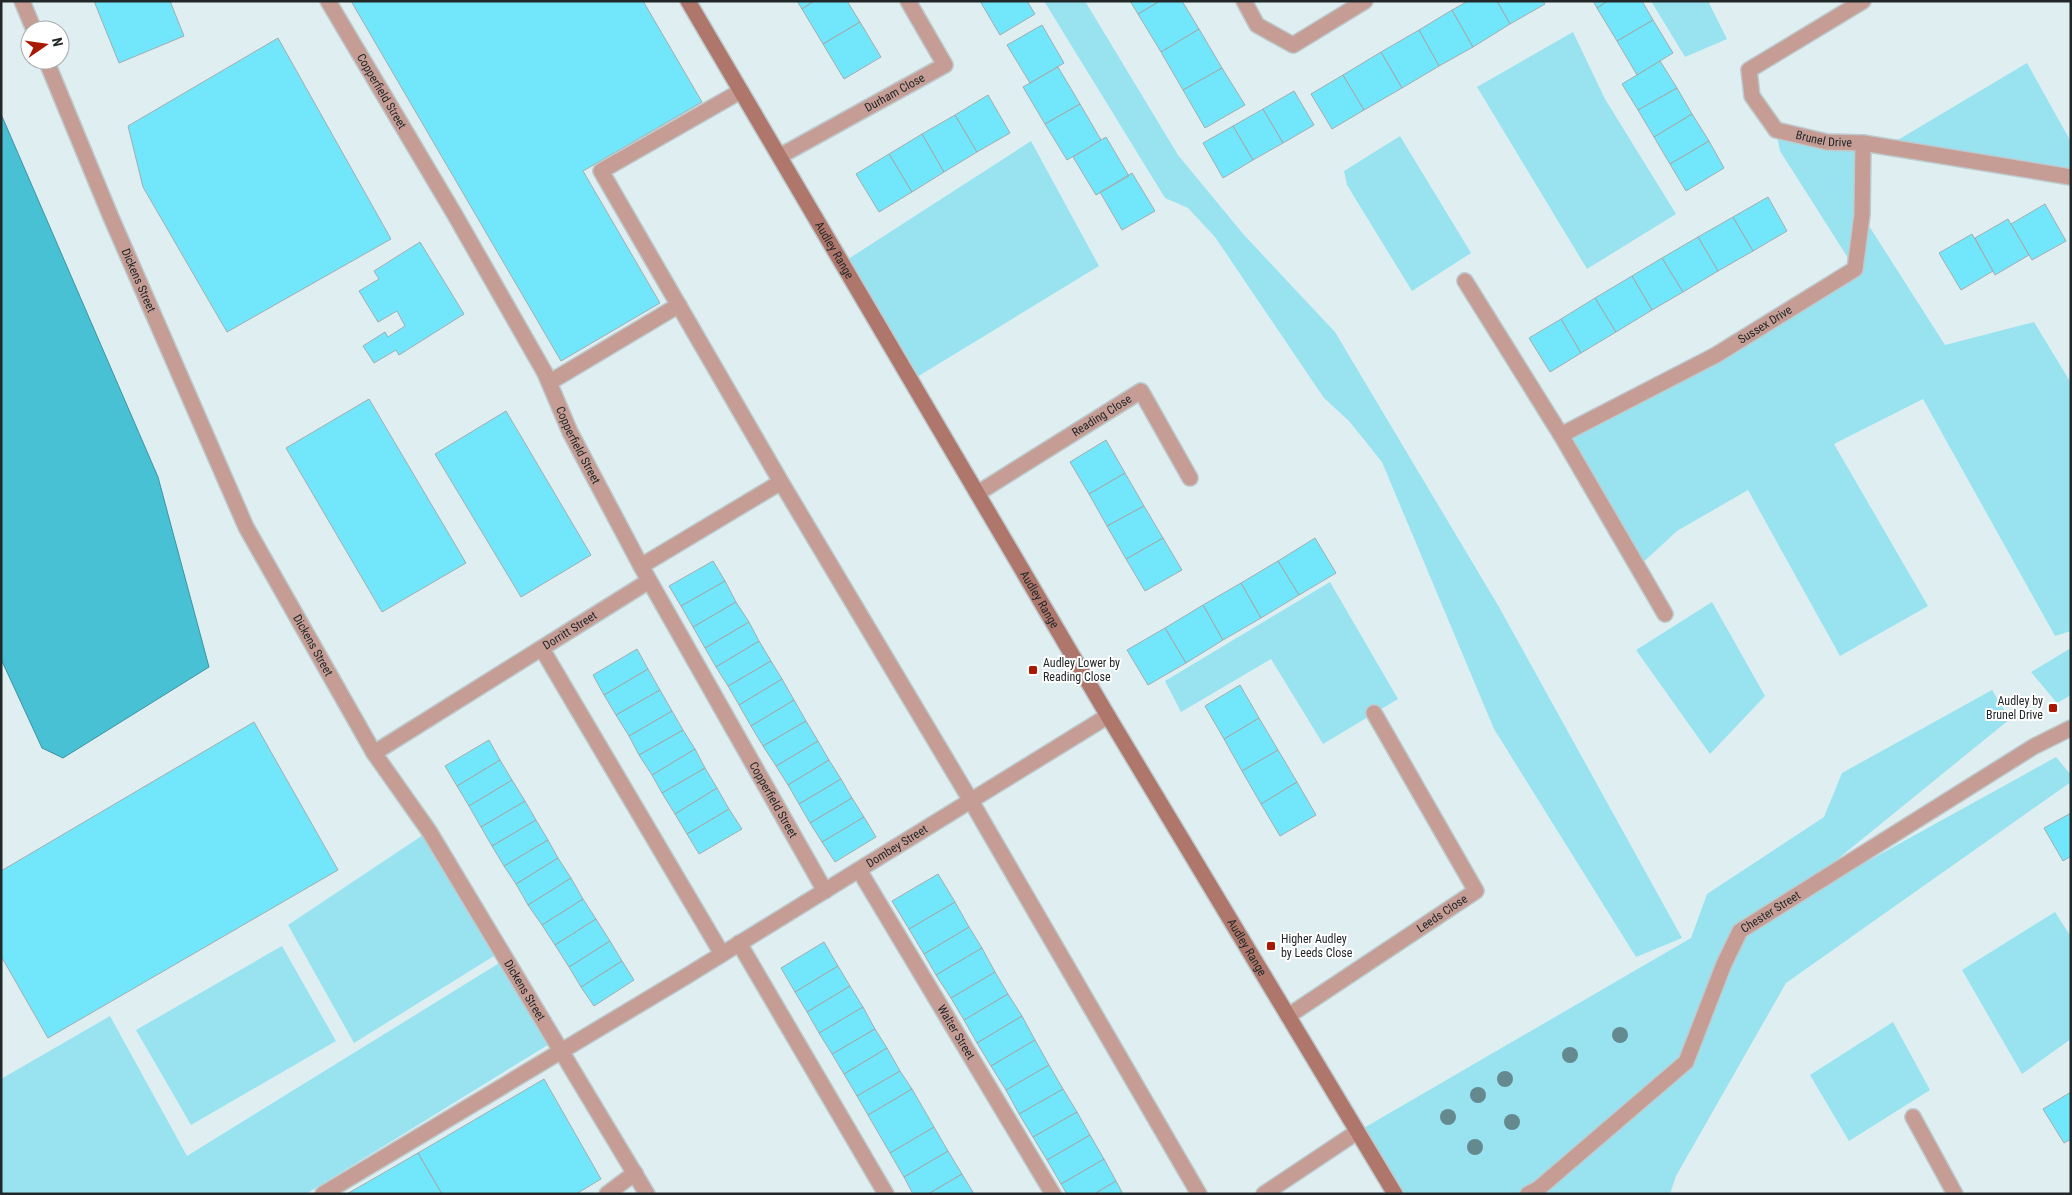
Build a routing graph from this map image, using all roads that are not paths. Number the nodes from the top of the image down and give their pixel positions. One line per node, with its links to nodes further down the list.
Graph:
1 (22, 1): 8 (street)
2 (328, 1): 16 (street, Copperfield Street)
3 (688, 1): 10 (street, Audley Range)
4 (908, 1): 12 (street, Durham Close)
5 (1244, 1): 6 (street)
6 (1365, 1)
7 (1863, 1): 11 (street, Brunel Drive)
8 (30, 20)
9 (50, 70): 28 (street, Dickens Street)
10 (740, 91): 12 (street, Audley Range); 15 (street)
11 (1863, 143): 13 (street, Brunel Drive); 17 (street, Sussex Drive)
12 (780, 156): 20 (street, Audley Range)
13 (2071, 178)
14 (1465, 281): 17 (street)
15 (679, 305): 16 (street); 19 (street)
16 (550, 382): 21 (street, Copperfield Street)
17 (1561, 435): 23 (street)
18 (1190, 478): 20 (street, Reading Close)
19 (781, 482): 21 (street); 29 (street)
20 (978, 493): 26 (street, Audley Range)
21 (641, 566): 22 (street, Copperfield Street)
22 (650, 581): 24 (street, Dorritt Street); 31 (street, Copperfield Street)
23 (1665, 614)
24 (542, 649): 28 (street, Dorritt Street); 33 (street)
25 (1374, 713): 34 (street, Leeds Close)
26 (1108, 716): 29 (street, Dombey Street); 34 (street, Audley Range)
27 (2071, 728): 47 (street, Chester Street)
28 (374, 753): 35 (street, Dickens Street)
29 (971, 801): 30 (street, Dombey Street); 44 (street)
30 (859, 870): 31 (street, Dombey Street); 43 (street, Walter Street)
31 (825, 891): 32 (street, Dombey Street)
32 (740, 943): 33 (street, Dombey Street); 42 (street)
33 (722, 954): 35 (street, Dombey Street)
34 (1288, 1016): 37 (street, Audley Range)
35 (560, 1050): 38 (street, Dickens Street); 39 (street, Dombey Street)
36 (1913, 1117): 48 (street)
37 (1357, 1132): 45 (street); 46 (street, Audley Range)
38 (635, 1173): 40 (street); 41 (street, Dickens Street)
39 (324, 1194)
40 (607, 1194)
41 (647, 1194)
42 (886, 1194)
43 (1053, 1194)
44 (1199, 1194)
45 (1264, 1194)
46 (1395, 1194)
47 (1528, 1194)
48 (1955, 1194)

